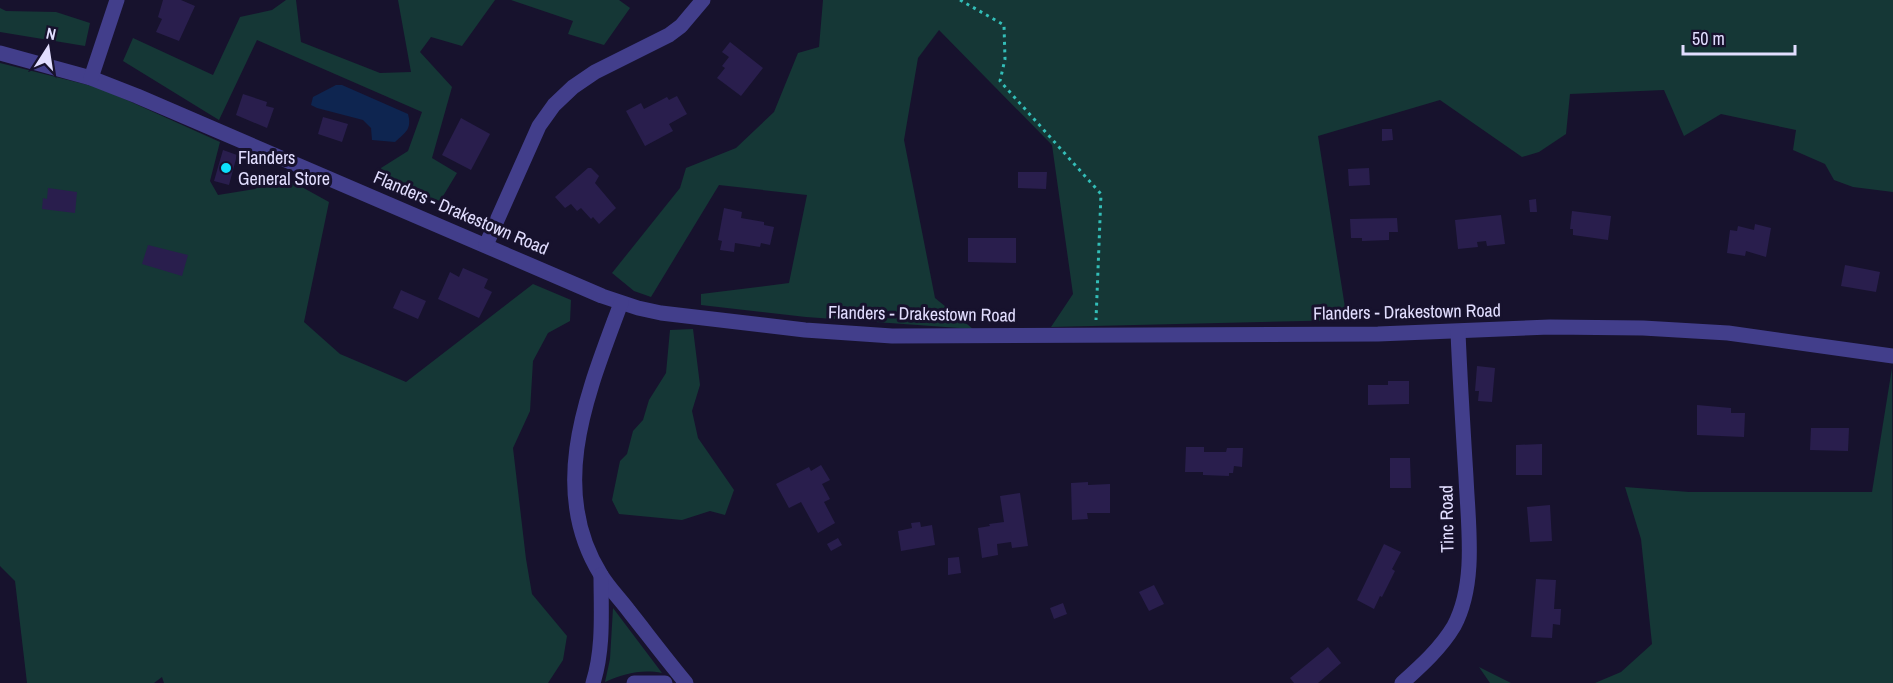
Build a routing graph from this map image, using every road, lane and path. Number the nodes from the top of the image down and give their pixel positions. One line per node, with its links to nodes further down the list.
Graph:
1 (117, 0): 5 (street)
2 (703, 0): 6 (street)
3 (960, 0): 9 (path)
4 (0, 53): 5 (street, Flanders - Drakestown Road)
5 (91, 78): 6 (street, Flanders - Drakestown Road)
6 (486, 245): 7 (street, Flanders - Drakestown Road)
7 (621, 303): 9 (street, Flanders - Drakestown Road); 11 (street)
8 (1458, 332): 9 (street, Flanders - Drakestown Road); 10 (street, Flanders - Drakestown Road); 16 (street, Tinc Road)
9 (1095, 335)
10 (1893, 356)
11 (601, 574): 12 (street); 15 (street)
12 (593, 683)
13 (634, 683): 14 (street)
14 (665, 683)
15 (686, 683)
16 (1402, 683)

